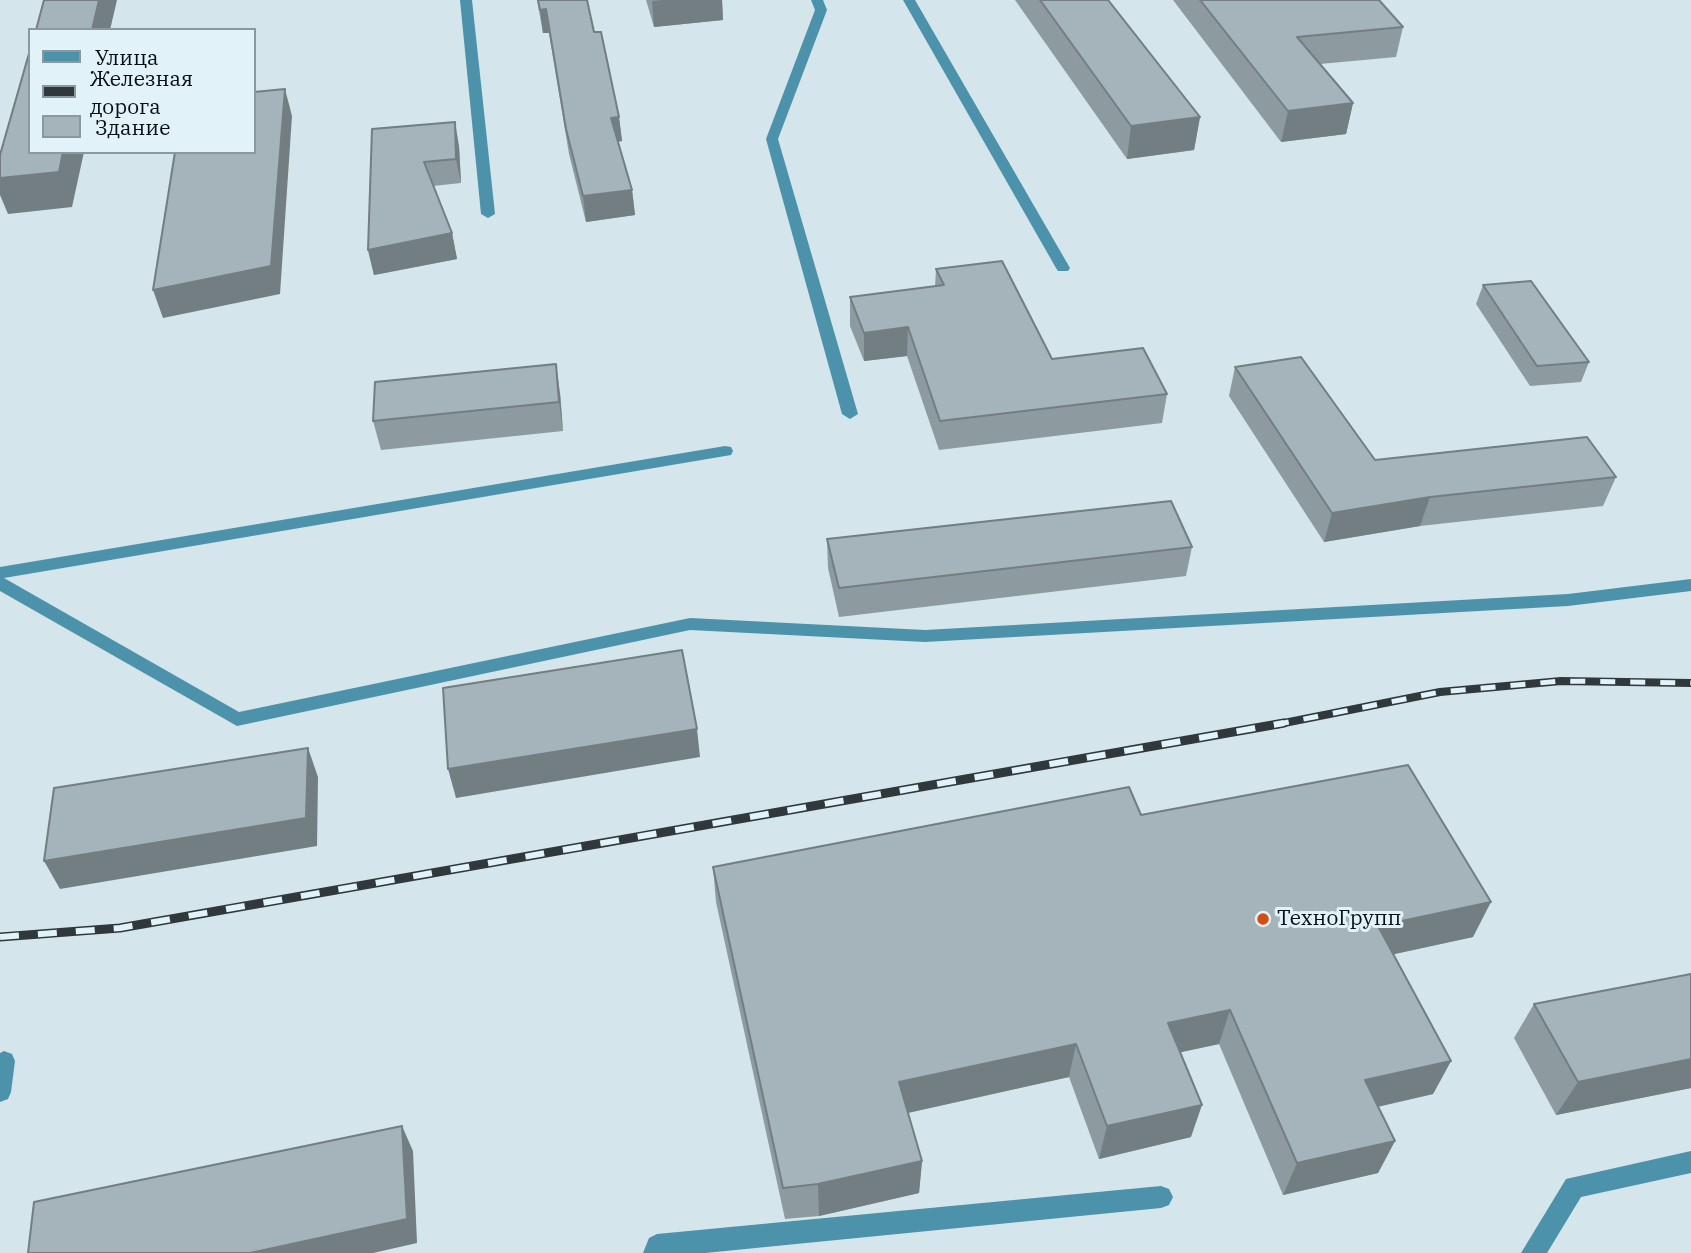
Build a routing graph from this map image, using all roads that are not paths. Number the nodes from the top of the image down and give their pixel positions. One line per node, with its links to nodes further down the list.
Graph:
1 (466, 0): 4 (street)
2 (817, 0): 6 (street)
3 (909, 0): 5 (street)
4 (488, 214)
5 (1063, 268)
6 (850, 414)
7 (725, 451): 8 (street)
8 (0, 573)
9 (0, 583): 10 (street)
10 (1691, 585)
11 (5, 1061): 12 (street)
12 (0, 1092)
13 (1691, 1162): 16 (street)
14 (1161, 1197): 15 (street)
15 (655, 1253)
16 (1532, 1253)

